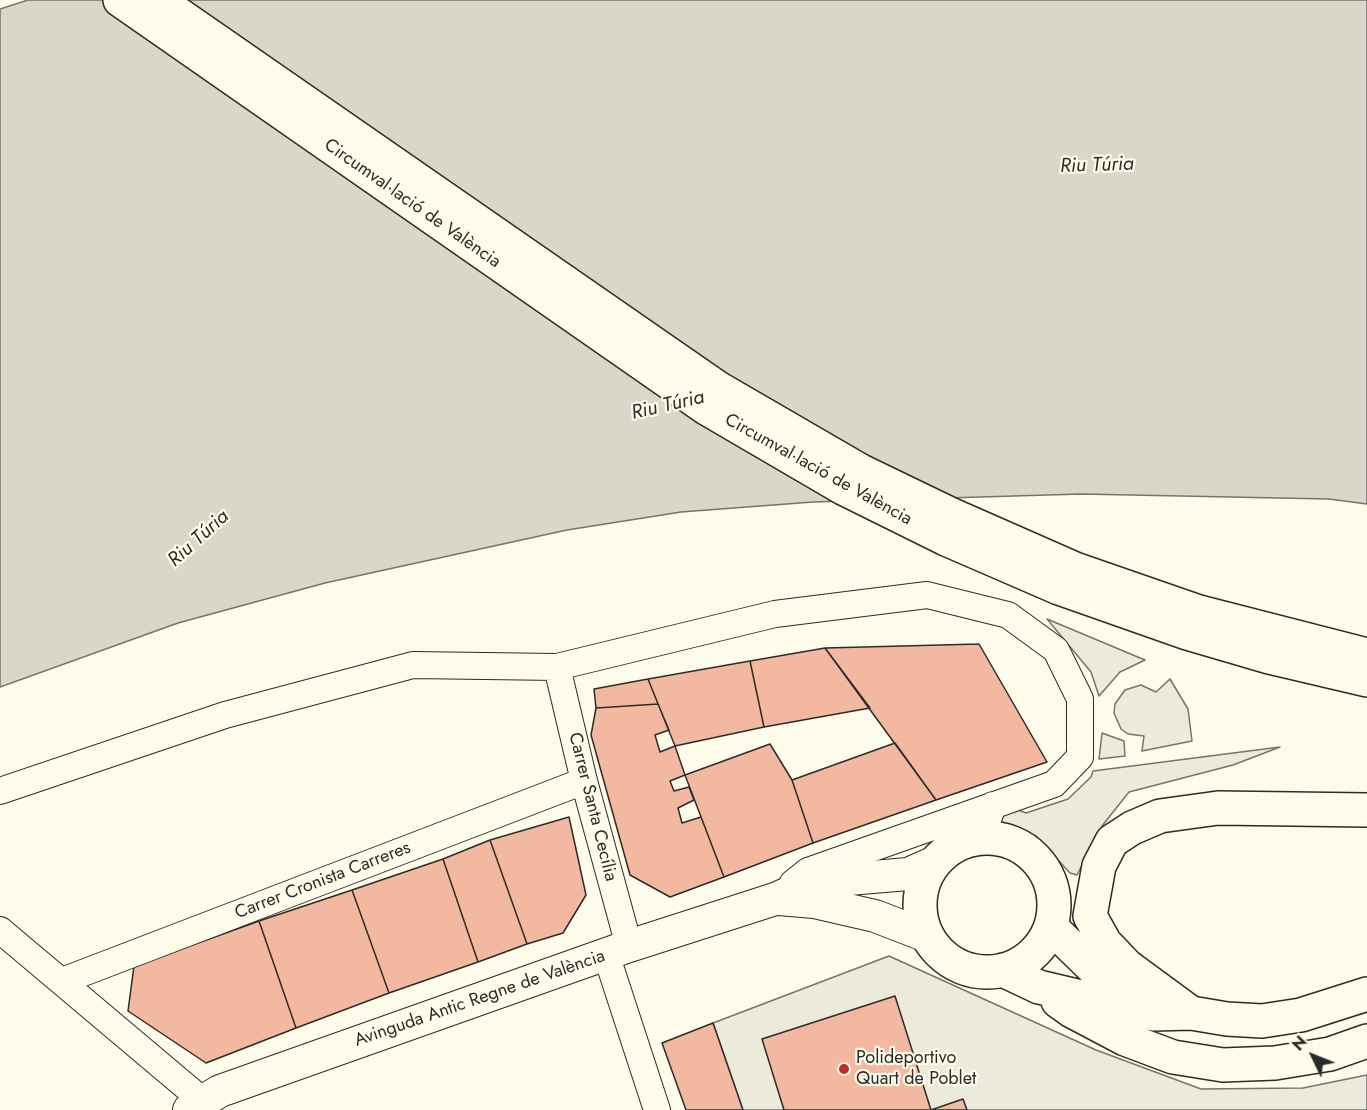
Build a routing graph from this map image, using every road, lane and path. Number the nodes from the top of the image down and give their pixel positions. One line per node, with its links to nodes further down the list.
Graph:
1 (120, 0): 3 (main road, Circumval·lació de València)
2 (158, 0): 3 (main road)
3 (1067, 578): 4 (main road); 6 (main road, Circumval·lació de València)
4 (1367, 655)
5 (557, 667): 7 (street, Carrer Santa Cecília); 8 (street); 9 (street, Avinguda Antic Regne de València)
6 (1367, 680)
7 (584, 781): 17 (street, Carrer Santa Cecília); 19 (street, Carrer Cronista Carreres)
8 (0, 791)
9 (993, 805): 11 (street); 13 (street, Avinguda Antic Regne de València)
10 (1367, 810): 22 (main road)
11 (982, 838): 12 (main road); 14 (main road)
12 (935, 862): 13 (street, Avinguda Antic Regne de València); 16 (main road)
13 (775, 899): 16 (street, Avinguda Antic Regne de València); 17 (street, Avinguda Antic Regne de València)
14 (1051, 927): 18 (main road); 22 (main road)
15 (0, 930): 19 (street)
16 (927, 936): 18 (main road)
17 (618, 950): 24 (street, Avinguda Antic Regne de València); 25 (street, Carrer Santa Cecília)
18 (1003, 970): 20 (main road)
19 (62, 981): 24 (street)
20 (1039, 987): 22 (main road); 23 (main road)
21 (1367, 994): 22 (main road)
22 (1191, 1013)
23 (1367, 1041)
24 (196, 1105)
25 (657, 1110)

